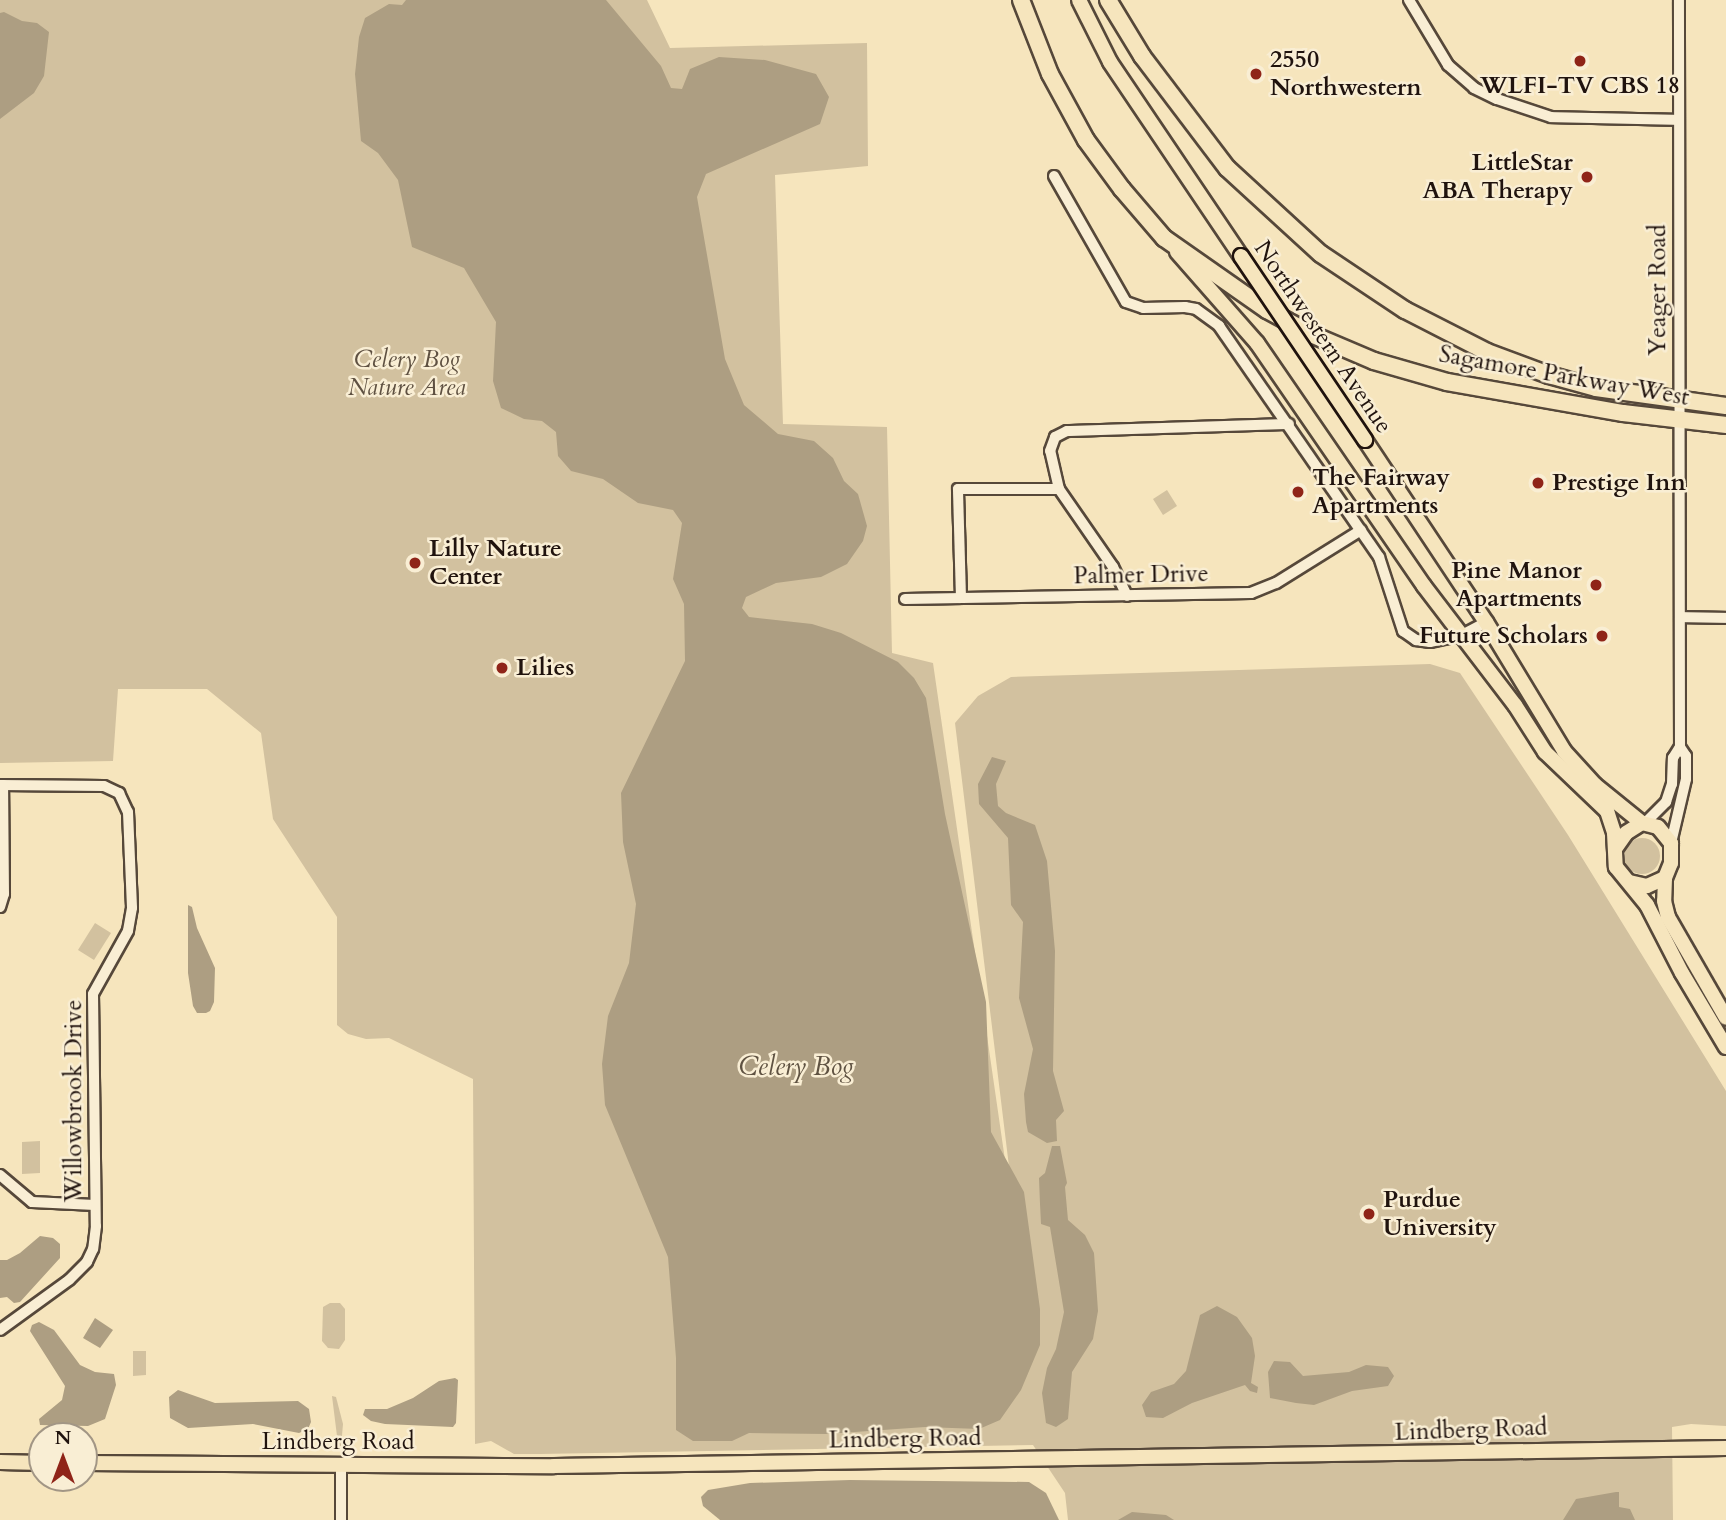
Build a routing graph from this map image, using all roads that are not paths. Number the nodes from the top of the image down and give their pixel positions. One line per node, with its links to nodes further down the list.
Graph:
1 (1021, 0): 8 (highway, Sagamore Parkway West)
2 (1079, 0): 21 (main road, Northwestern Avenue, bridge)
3 (1108, 0): 9 (highway, Sagamore Parkway West)
4 (1409, 0): 6 (street)
5 (1679, 0): 6 (street, Yeager Road)
6 (1679, 120): 9 (street, Yeager Road)
7 (1054, 176): 12 (street)
8 (1164, 238): 11 (highway, Sagamore Parkway West); 22 (main road)
9 (1678, 401): 10 (highway, Sagamore Parkway West); 11 (street, Yeager Road)
10 (1726, 406)
11 (1679, 421): 13 (highway, Sagamore Parkway West); 19 (street, Yeager Road)
12 (1289, 424): 14 (street); 15 (street)
13 (1726, 425)
14 (1059, 489): 16 (street); 17 (street)
15 (1360, 530): 16 (street, Palmer Drive); 22 (street)
16 (1127, 596): 17 (street, Palmer Drive)
17 (961, 598): 18 (street, Palmer Drive)
18 (905, 599)
19 (1681, 617): 20 (street); 23 (street, Yeager Road)
20 (1726, 618)
21 (1486, 622): 22 (street); 25 (main road, Northwestern Avenue)
22 (1462, 635): 27 (main road)
23 (1680, 747): 25 (street, Yeager Road); 26 (street, Yeager Road)
24 (1, 785): 30 (street); 34 (street, Willowbrook Drive)
25 (1643, 823): 26 (main road); 27 (main road)
26 (1671, 843): 28 (main road)
27 (1615, 849): 29 (main road)
28 (1665, 878): 29 (main road); 31 (main road)
29 (1628, 882): 32 (main road)
30 (0, 907)
31 (1726, 1018)
32 (1723, 1034)
33 (0, 1175): 34 (street)
34 (95, 1205): 35 (street, Willowbrook Drive)
35 (0, 1330)
36 (1726, 1448): 40 (main road, Lindberg Road)
37 (0, 1462): 38 (main road)
38 (28, 1463)
39 (98, 1463): 40 (main road, Lindberg Road)
40 (341, 1465): 41 (street)
41 (341, 1520)

